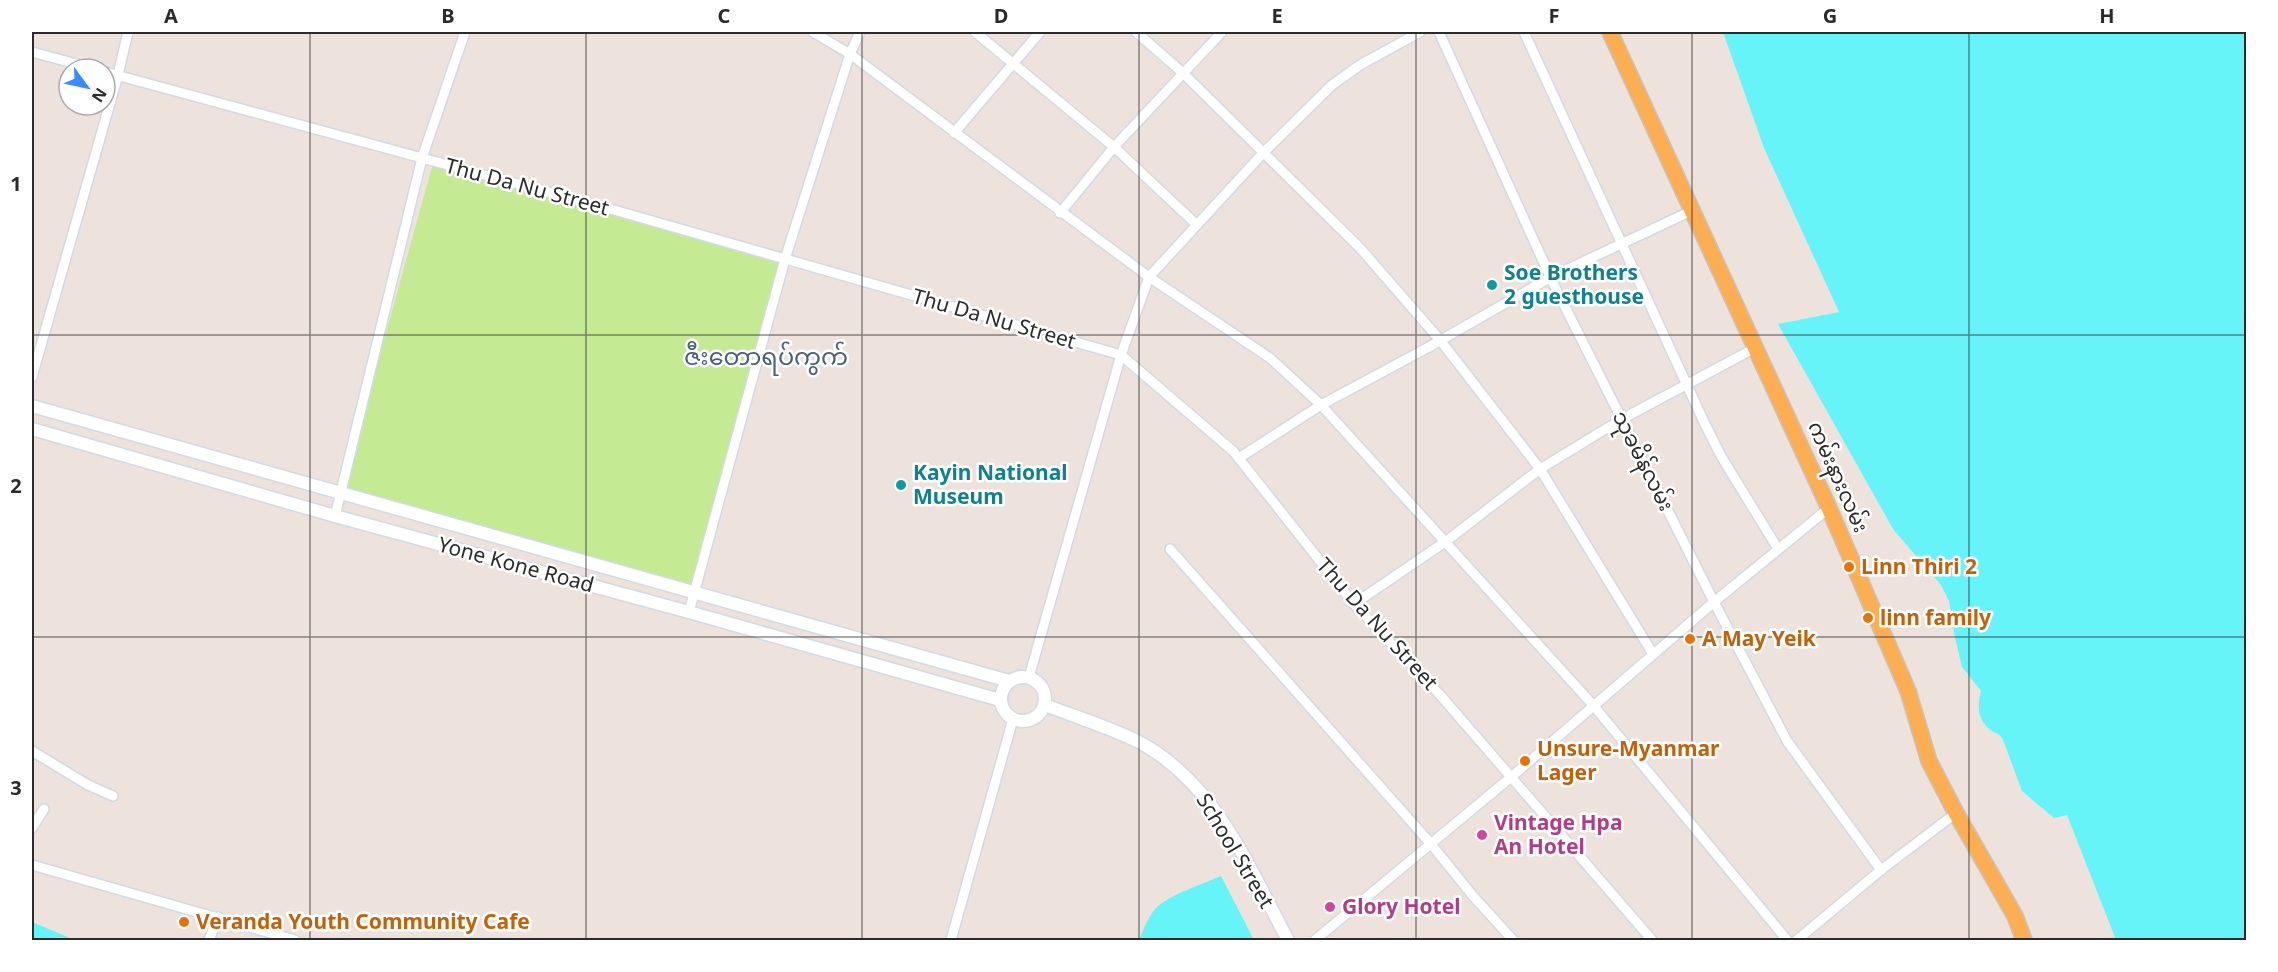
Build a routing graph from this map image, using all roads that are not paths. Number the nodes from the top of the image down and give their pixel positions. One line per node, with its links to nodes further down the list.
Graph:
1 (128, 32): 18 (street)
2 (465, 32): 22 (street)
3 (813, 32): 14 (street)
4 (860, 32): 14 (street)
5 (975, 32): 16 (street)
6 (1040, 32): 16 (street)
7 (1136, 32): 17 (street)
8 (1222, 32): 17 (street)
9 (1420, 32): 21 (street)
10 (1439, 32): 29 (street, သုခမိန်လမ်း)
11 (1524, 32): 26 (street)
12 (1610, 32): 23 (main road, ကမ်းနားလမ်း)
13 (32, 52): 15 (street)
14 (850, 54): 19 (street); 27 (street)
15 (57, 59)
16 (1013, 63): 19 (street); 20 (street)
17 (1183, 73): 20 (street); 21 (street)
18 (118, 75): 22 (street, Thu Da Nu Street); 33 (street)
19 (954, 133): 24 (street)
20 (1114, 147): 24 (street); 25 (street)
21 (1264, 152): 25 (street); 30 (street)
22 (422, 158): 27 (street, Thu Da Nu Street); 43 (street)
23 (1691, 211): 26 (street); 31 (main road, ကမ်းနားလမ်း)
24 (1060, 213): 28 (street)
25 (1197, 225): 28 (street)
26 (1621, 244): 29 (street); 34 (street)
27 (785, 259): 32 (street, Thu Da Nu Street); 49 (street)
28 (1149, 277): 32 (street); 35 (street)
29 (1551, 277): 30 (street); 37 (street, သုခမိန်လမ်း)
30 (1440, 340): 35 (street); 42 (street)
31 (1755, 348): 34 (street); 44 (main road, ကမ်းနားလမ်း)
32 (1121, 355): 40 (street, Thu Da Nu Street); 56 (street)
33 (32, 377)
34 (1686, 385): 37 (street); 48 (street)
35 (1321, 405): 40 (street); 46 (street)
36 (32, 406): 39 (street)
37 (1622, 419): 42 (street); 50 (street, သုခမိန်လမ်း)
38 (32, 429): 41 (street, Yone Kone Road)
39 (148, 439): 41 (street); 43 (street)
40 (1239, 458): 51 (street, Thu Da Nu Street)
41 (142, 460): 45 (street, Yone Kone Road)
42 (1540, 469): 46 (street); 54 (street)
43 (341, 494): 45 (street); 49 (street)
44 (1830, 508): 48 (street); 66 (main road, ကမ်းနားလမ်း)
45 (335, 516): 52 (street, Yone Kone Road)
46 (1445, 542): 51 (street); 60 (street)
47 (1170, 549): 68 (street)
48 (1778, 549): 50 (street)
49 (695, 593): 52 (street); 53 (street)
50 (1714, 602): 54 (street); 70 (street, သုခမိန်လမ်း)
51 (1354, 604): 63 (street, Thu Da Nu Street)
52 (689, 612): 55 (street, Yone Kone Road)
53 (861, 640): 55 (street); 57 (street)
54 (1653, 654): 60 (street)
55 (854, 658): 58 (street, Yone Kone Road)
56 (1029, 677): 57 (street); 59 (street)
57 (1009, 681): 58 (street)
58 (1000, 700): 61 (street)
59 (1045, 705): 61 (street); 75 (street, School Street)
60 (1593, 705): 63 (street); 79 (street)
61 (1013, 719): 74 (street)
62 (32, 751): 64 (street)
63 (1510, 778): 68 (street); 78 (street, Thu Da Nu Street)
64 (113, 796)
65 (44, 809): 67 (street)
66 (1956, 813): 70 (street); 81 (main road, ကမ်းနားလမ်း)
67 (32, 828)
68 (1431, 844): 76 (street); 77 (street)
69 (32, 865): 71 (street)
70 (1881, 870): 80 (street)
71 (218, 917): 72 (street); 73 (street)
72 (209, 940)
73 (295, 940)
74 (951, 940)
75 (1288, 940)
76 (1315, 940)
77 (1513, 940)
78 (1652, 940)
79 (1787, 940)
80 (1797, 940)
81 (2024, 940)

